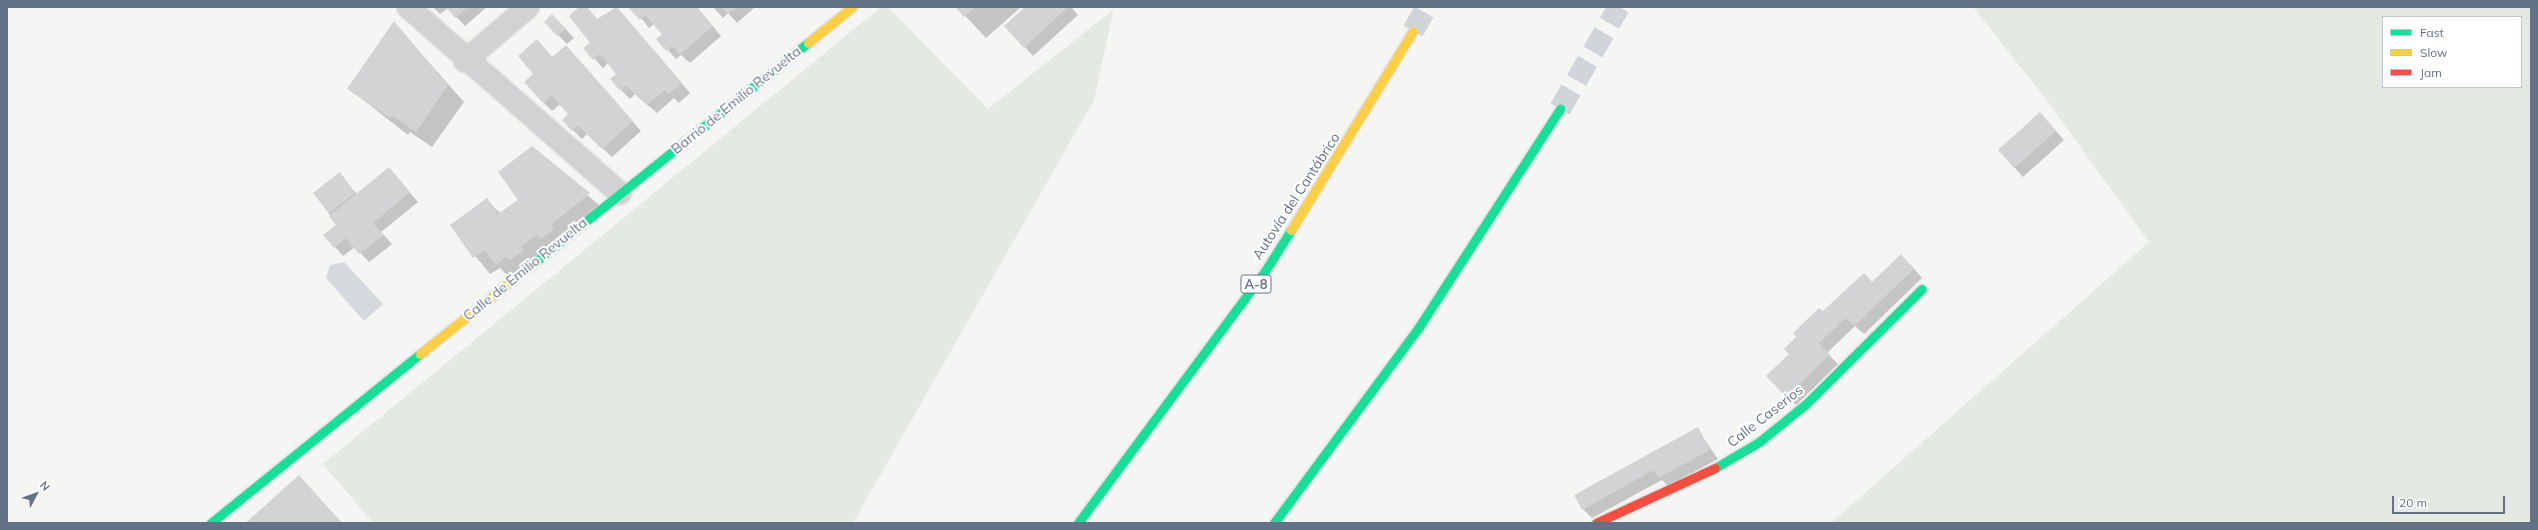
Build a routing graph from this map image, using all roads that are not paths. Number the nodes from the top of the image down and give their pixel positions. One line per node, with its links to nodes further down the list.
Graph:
1 (408, 7): 5 (street)
2 (528, 7): 5 (street)
3 (852, 7): 7 (main road, Barrio de Emilio Revuelta)
4 (1413, 31): 10 (main road, Autovía del Cantábrico / A-8)
5 (465, 61): 7 (street)
6 (1560, 109): 11 (main road)
7 (620, 193): 9 (main road, Calle de Emilio Revuelta)
8 (1922, 288): 12 (main road, Calle Caserios)
9 (211, 523)
10 (1078, 523)
11 (1274, 523)
12 (1596, 523)

